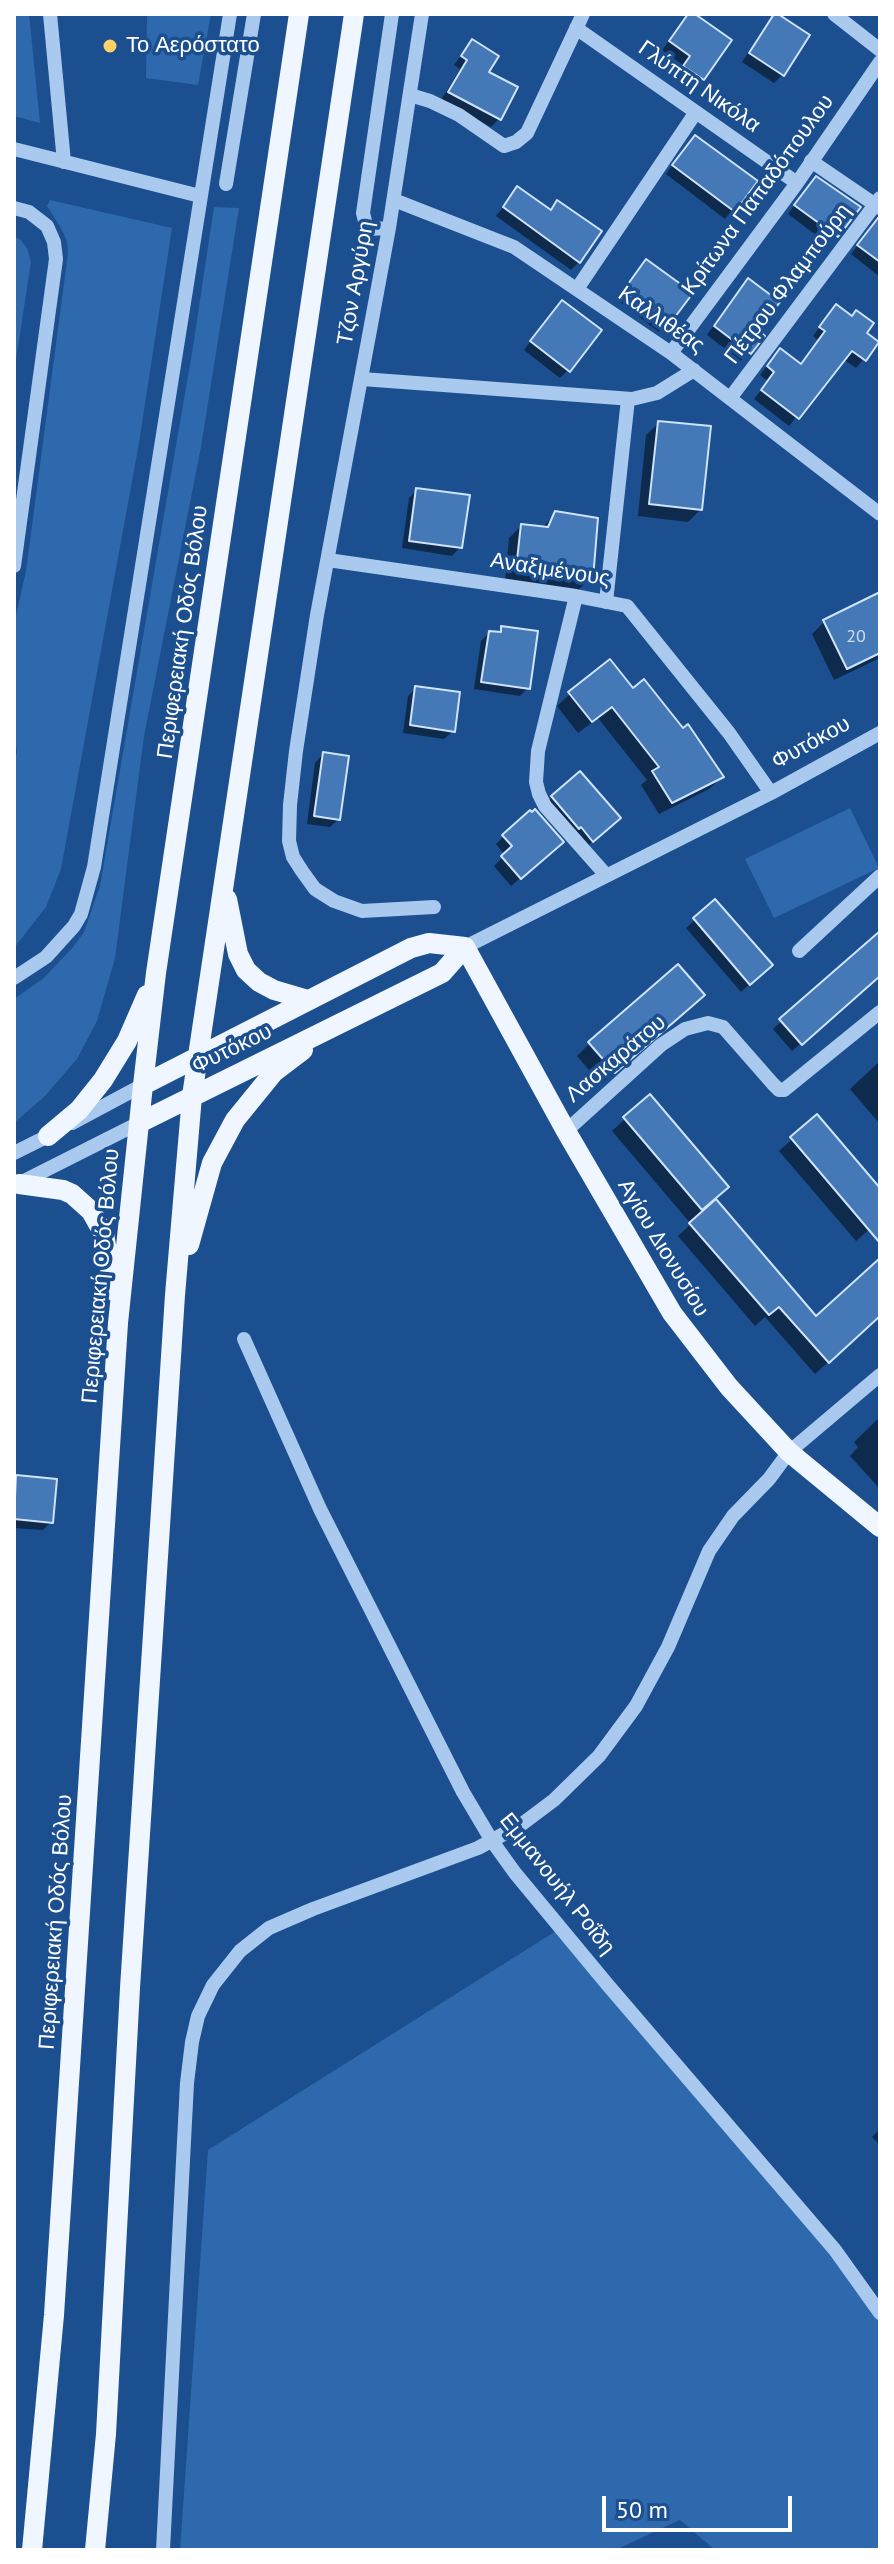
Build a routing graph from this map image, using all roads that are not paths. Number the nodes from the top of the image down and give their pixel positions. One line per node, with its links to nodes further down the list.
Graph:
1 (50, 14): 16 (street)
2 (230, 14): 19 (street)
3 (254, 14): 18 (street)
4 (299, 14): 43 (main road, Περιφερειακή Οδός Βόλου)
5 (354, 14): 39 (main road)
6 (392, 14): 23 (street)
7 (422, 14): 12 (street, Τζον Αργύρη)
8 (834, 14): 10 (street)
9 (580, 21): 12 (street); 13 (street, Γλύπτη Νικόλα)
10 (880, 50)
11 (880, 62): 15 (street, Κρίτωνα Παπαδόπουλου)
12 (410, 95): 20 (street, Τζον Αργύρη)
13 (696, 112): 17 (street, Γλύπτη Νικόλα); 24 (street)
14 (14, 149): 16 (street)
15 (811, 161): 17 (street, Κρίτωνα Παπαδόπουλου); 21 (street)
16 (64, 162): 19 (street)
17 (797, 183): 25 (street, Κρίτωνα Παπαδόπουλου)
18 (226, 184)
19 (200, 196): 44 (street)
20 (394, 200): 23 (street, Τζον Αργύρη); 24 (street, Καλλιθέας)
21 (878, 203): 28 (street, Πέτρου Φλαμπούρη)
22 (14, 208): 32 (street)
23 (389, 228): 27 (street, Τζον Αργύρη)
24 (577, 289): 25 (street, Καλλιθέας)
25 (671, 353): 26 (street, Καλλιθέας)
26 (694, 370): 28 (street, Καλλιθέας); 29 (street)
27 (362, 379): 29 (street); 31 (street, Τζον Αργύρη)
28 (731, 397): 30 (street, Καλλιθέας)
29 (628, 399): 34 (street)
30 (880, 514)
31 (328, 560): 33 (street, Αναξιμένους); 40 (street, Τζον Αργύρη)
32 (14, 566)
33 (576, 596): 34 (street, Αναξιμένους); 37 (street)
34 (606, 602): 36 (street, Αναξιμένους)
35 (879, 735): 36 (street, Φυτόκου)
36 (771, 793): 37 (street, Φυτόκου)
37 (606, 875): 41 (street, Φυτόκου)
38 (880, 876): 42 (street)
39 (223, 883): 45 (main road); 48 (main road)
40 (434, 907)
41 (465, 947): 45 (main road, Φυτόκου); 47 (main road, Φυτόκου); 52 (main road, Αγίου Διονυσίου)
42 (799, 951)
43 (156, 973): 49 (main road, Περιφερειακή Οδός Βόλου); 53 (main road)
44 (14, 978)
45 (308, 1000): 48 (main road, Φυτόκου)
46 (880, 1012): 52 (street, Λασκαράτου)
47 (359, 1013): 50 (main road, Φυτόκου); 56 (main road)
48 (198, 1056): 49 (main road, Φυτόκου); 50 (main road)
49 (143, 1085): 51 (main road, Περιφερειακή Οδός Βόλου); 53 (street, Φυτόκου)
50 (192, 1096): 51 (main road, Φυτόκου); 56 (main road)
51 (139, 1123): 55 (street, Φυτόκου); 57 (main road, Περιφερειακή Οδός Βόλου)
52 (566, 1131): 60 (main road, Αγίου Διονυσίου)
53 (48, 1136): 54 (street, Φυτόκου)
54 (14, 1153)
55 (17, 1185): 57 (main road)
56 (175, 1295): 65 (main road)
57 (118, 1323): 64 (main road, Περιφερειακή Οδός Βόλου)
58 (244, 1339): 62 (street, Εμμανουήλ Ροΐδη)
59 (880, 1375): 60 (street)
60 (789, 1452): 61 (main road, Αγίου Διονυσίου); 62 (street)
61 (880, 1527)
62 (492, 1841): 63 (street, Εμμανουήλ Ροΐδη); 66 (street)
63 (880, 2313)
64 (32, 2550)
65 (95, 2550)
66 (163, 2550)

